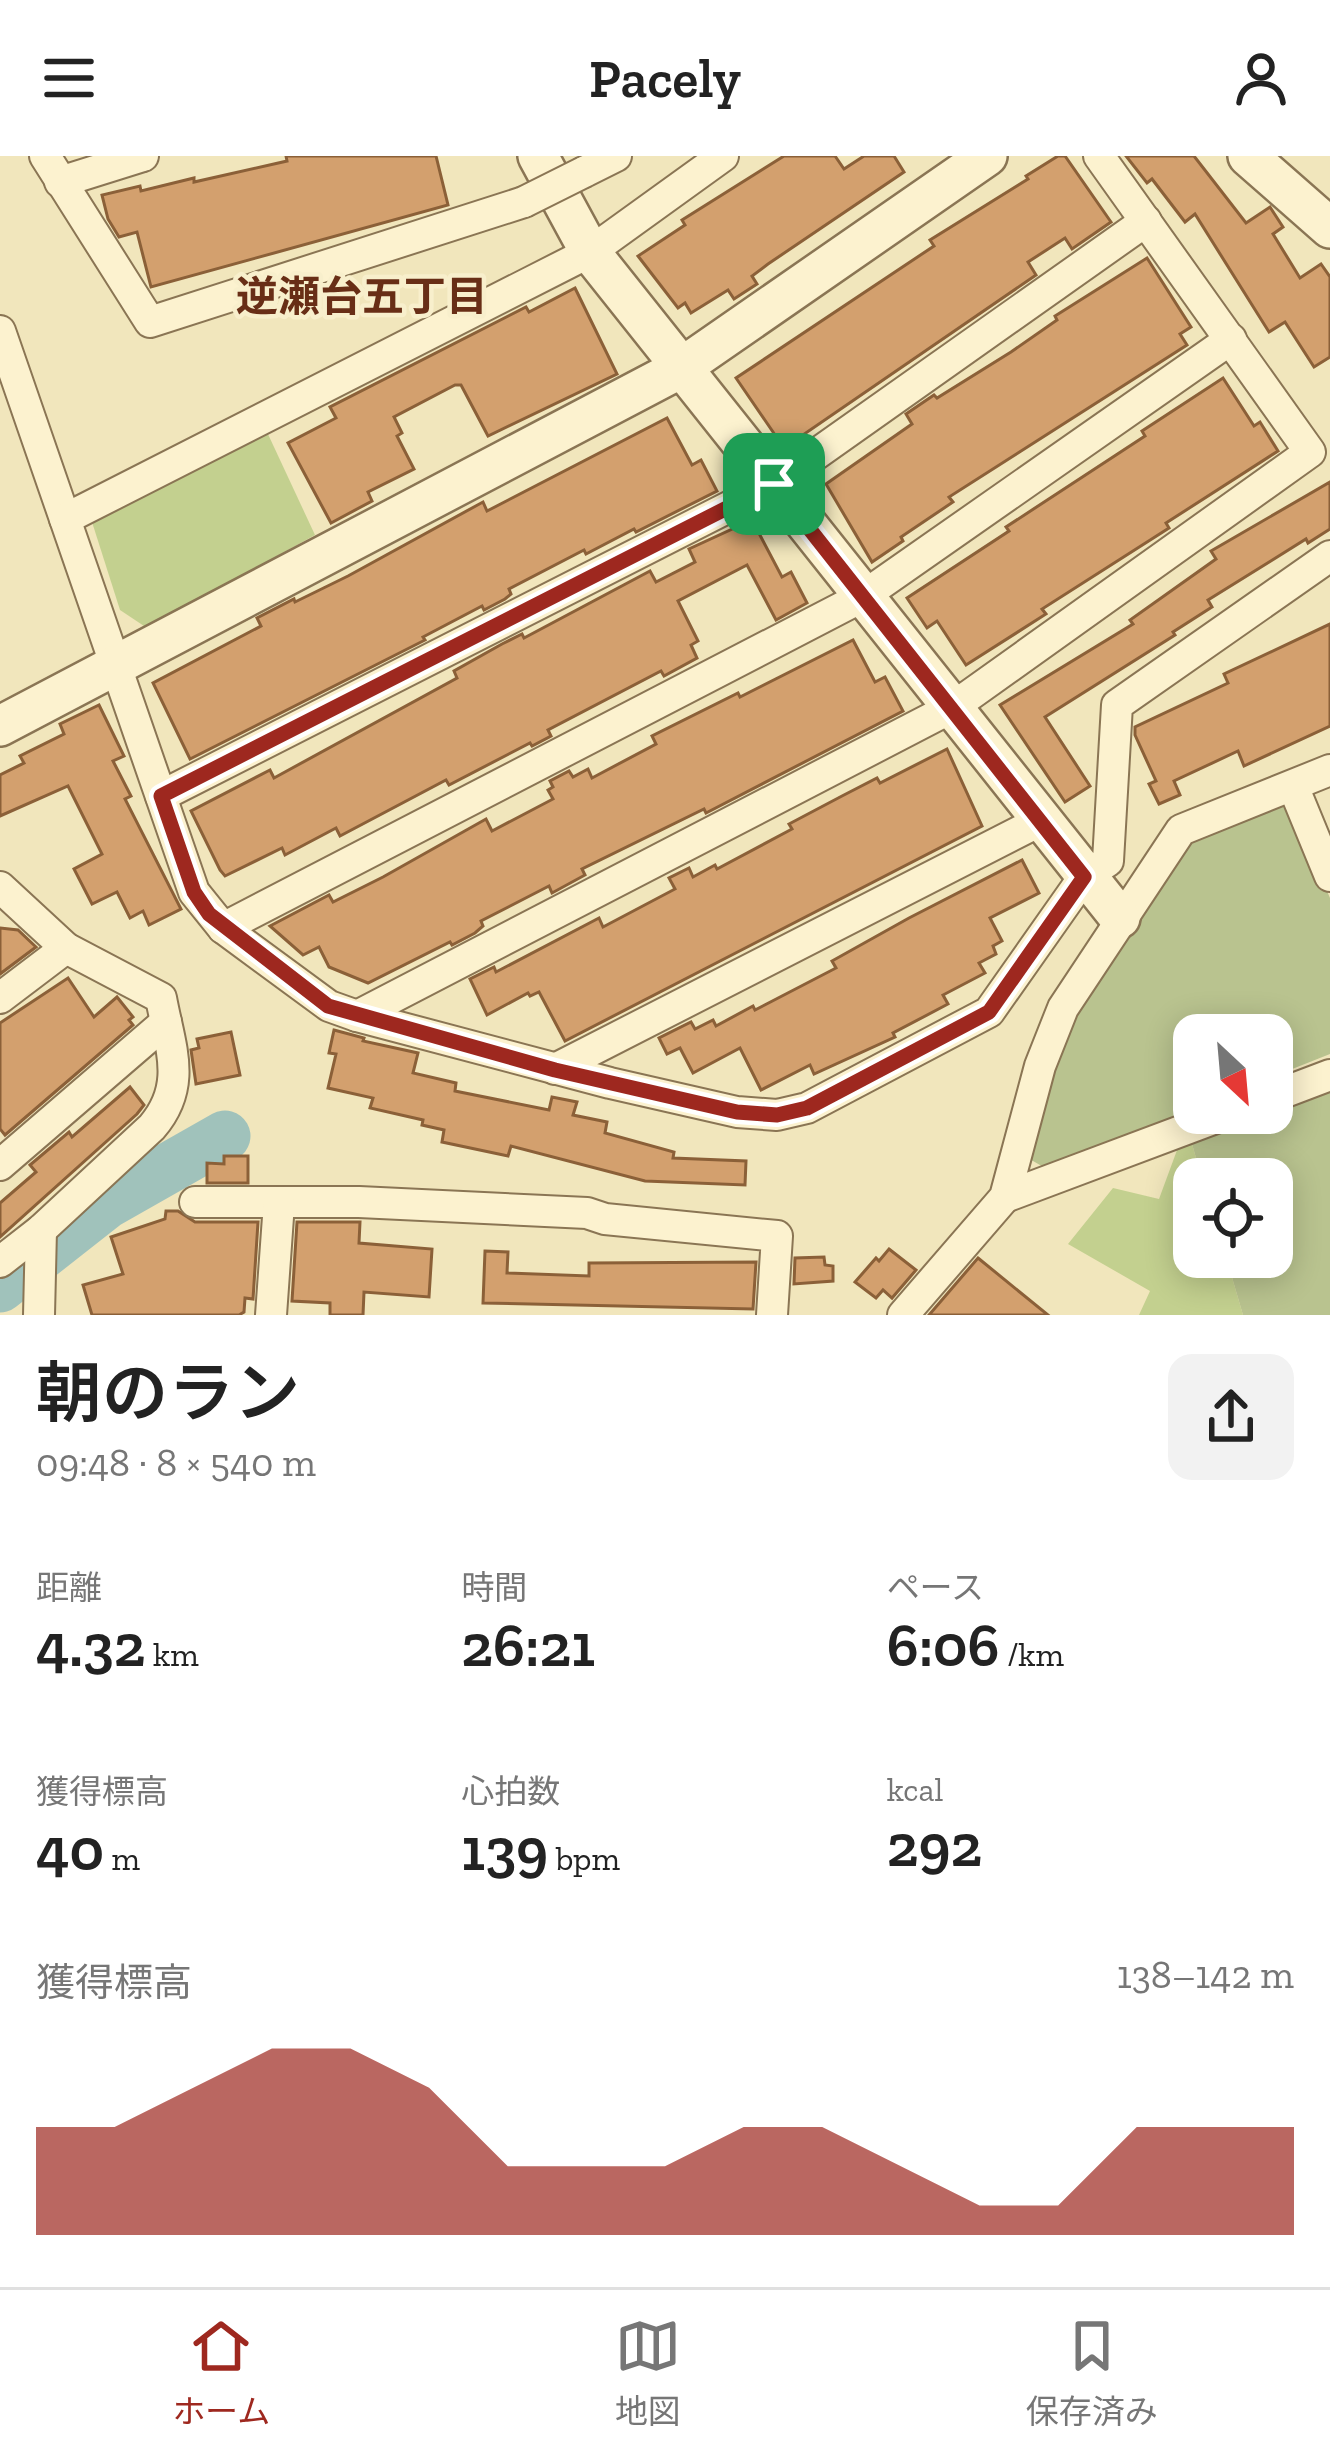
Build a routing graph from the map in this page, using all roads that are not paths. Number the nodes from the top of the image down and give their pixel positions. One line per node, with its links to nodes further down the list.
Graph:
1 (143, 156): 8 (street)
2 (538, 156): 11 (street)
3 (616, 156): 8 (street, bridge)
4 (723, 156): 11 (street)
5 (987, 156): 14 (street)
6 (1099, 156): 9 (street)
7 (1249, 156): 10 (street)
8 (53, 169)
9 (1146, 221): 13 (street); 15 (street)
10 (1330, 228)
11 (590, 252): 14 (street); 16 (street)
12 (0, 332): 16 (street)
13 (1231, 339): 18 (street); 20 (street)
14 (681, 368): 15 (street); 19 (street)
15 (774, 484): 18 (street); 24 (street)
16 (65, 518): 19 (street)
17 (1330, 556): 27 (street)
18 (862, 597): 20 (street); 30 (street)
19 (115, 668): 21 (street); 24 (street)
20 (953, 707): 25 (street); 33 (street)
21 (0, 726)
22 (1330, 770): 23 (street)
23 (1293, 786): 26 (street); 29 (street)
24 (161, 796): 30 (street)
25 (1040, 820): 27 (street); 35 (street)
26 (1330, 876)
27 (1084, 877): 29 (street); 35 (street)
28 (0, 887): 31 (street)
29 (1120, 917): 40 (street)
30 (224, 928): 33 (street)
31 (66, 948): 32 (street); 34 (street)
32 (0, 998)
33 (357, 1016): 35 (street)
34 (166, 1022): 39 (street); 43 (street)
35 (555, 1070)
36 (1330, 1075): 37 (street)
37 (1293, 1089)
38 (1173, 1134): 40 (street)
39 (0, 1165)
40 (1005, 1197): 48 (street)
41 (195, 1202): 42 (street)
42 (279, 1203): 46 (street); 47 (street)
43 (41, 1230): 44 (street); 45 (street)
44 (0, 1262)
45 (39, 1315)
46 (271, 1315)
47 (772, 1315)
48 (903, 1315)

